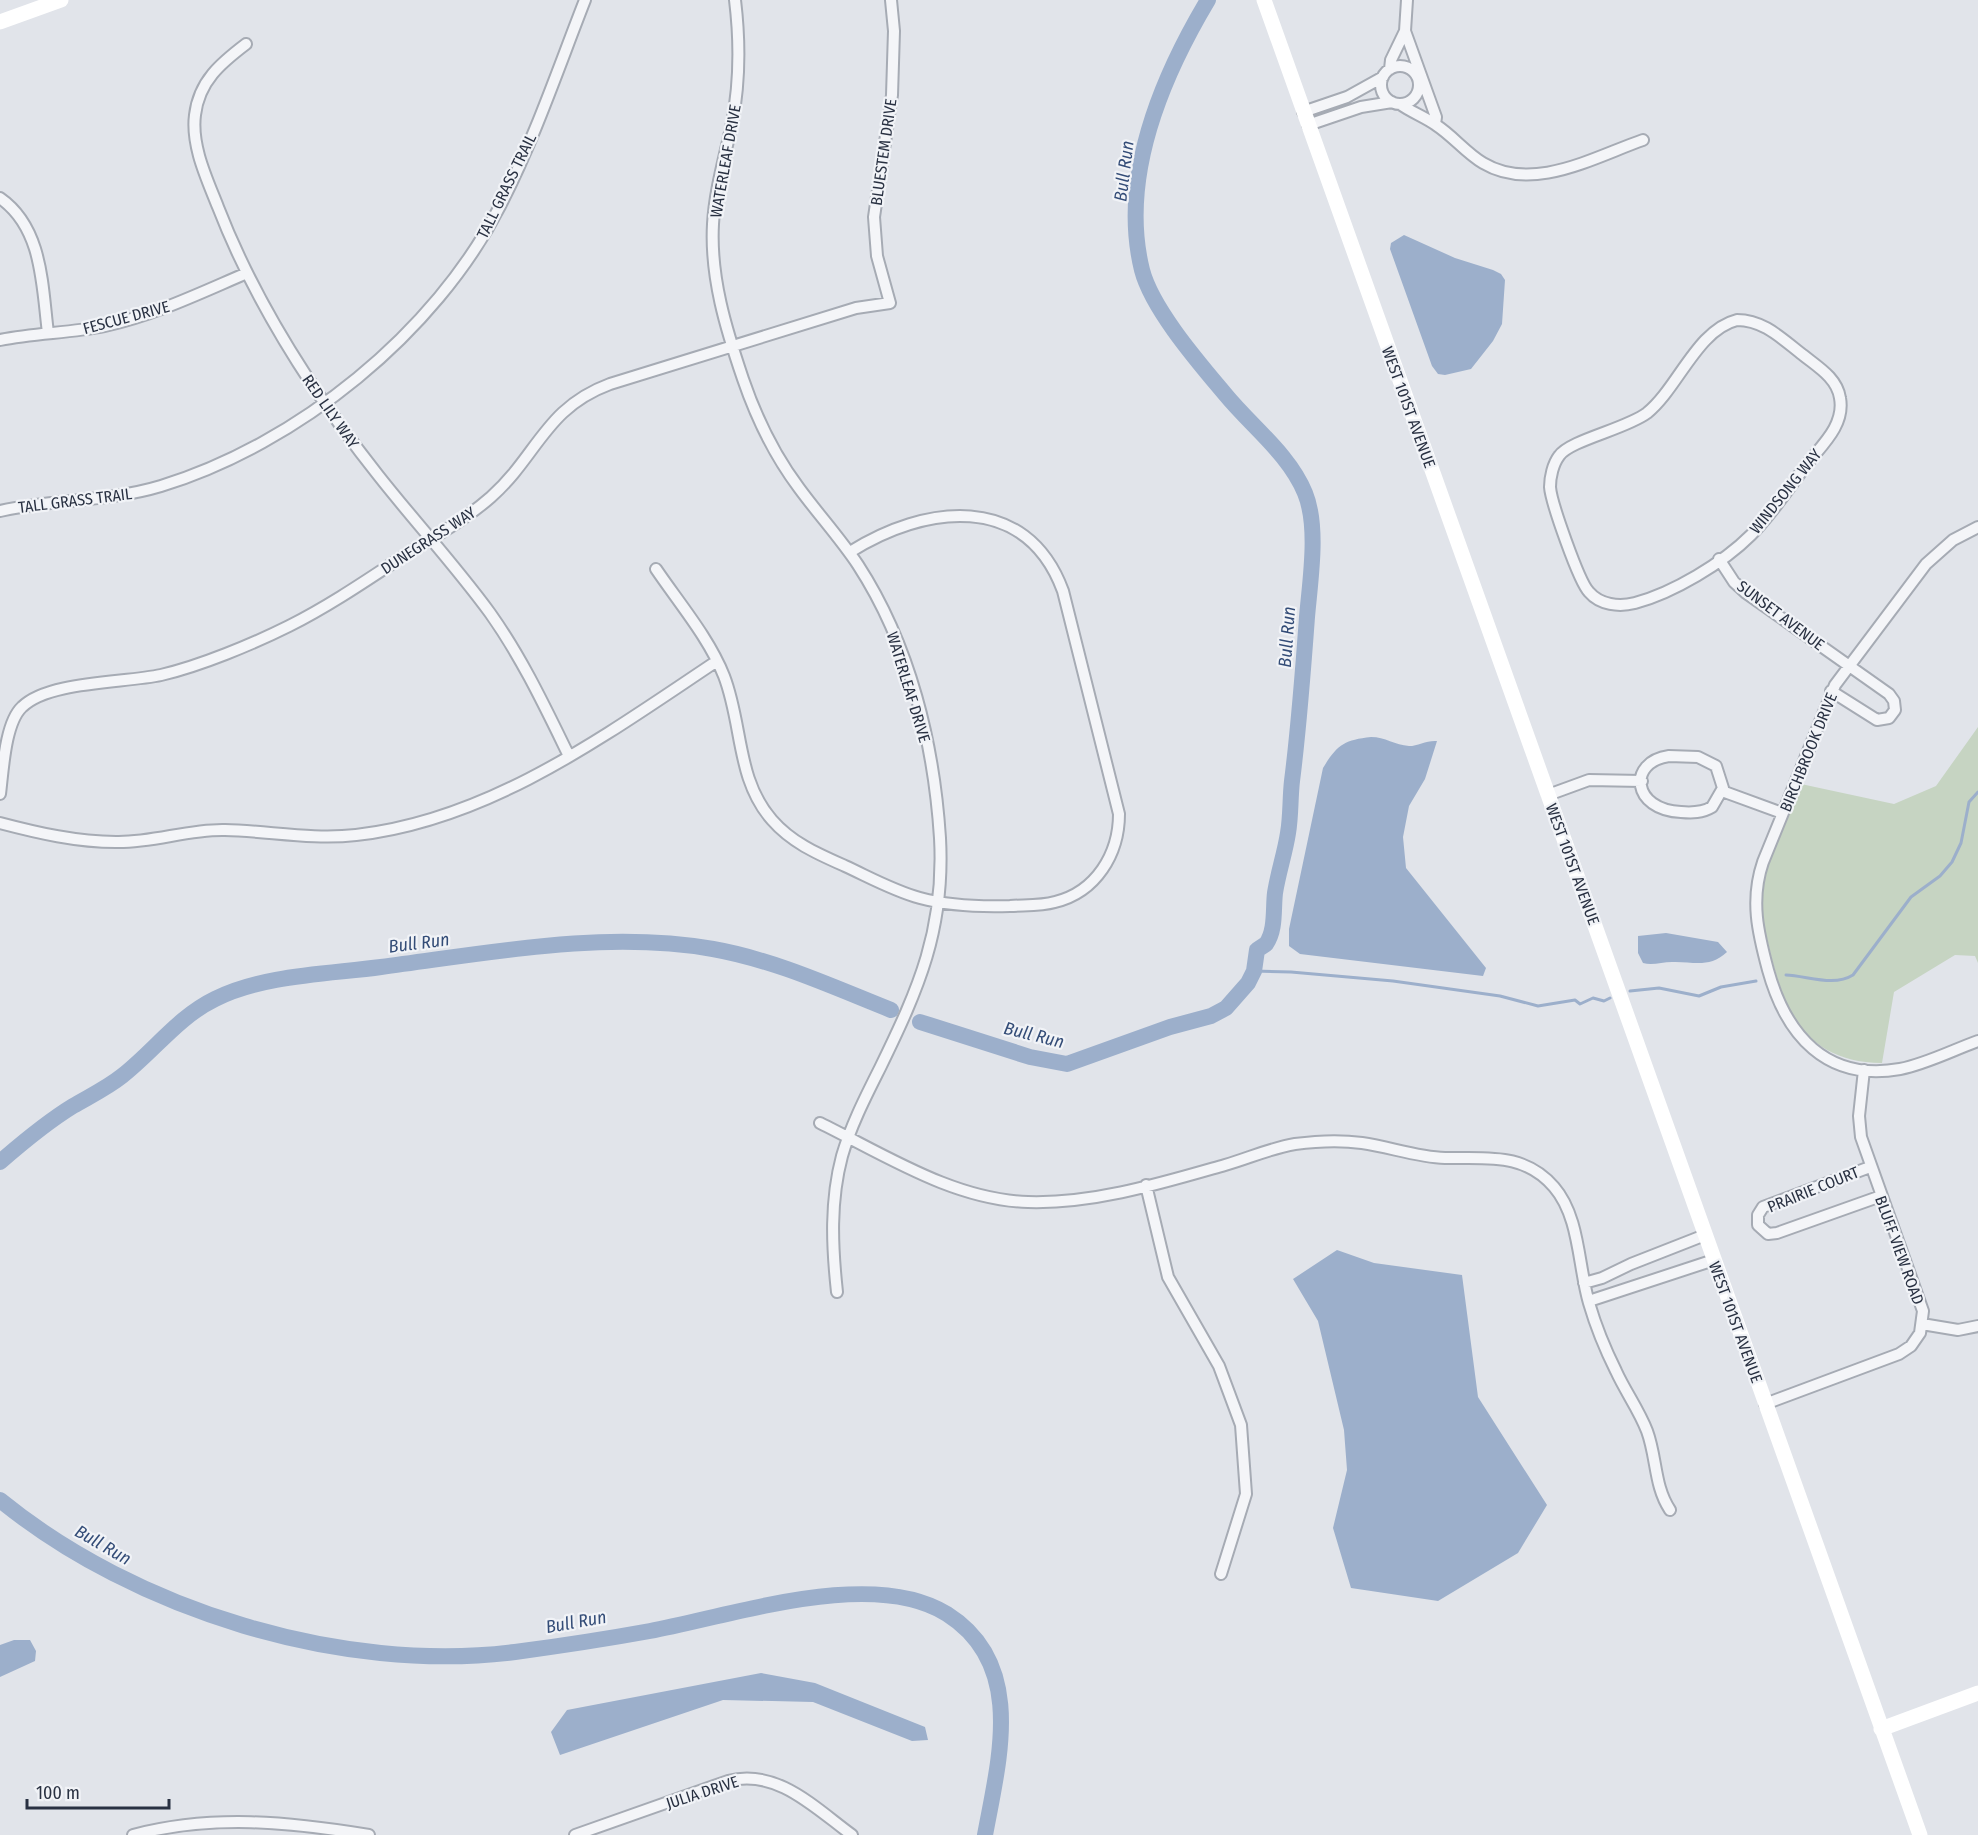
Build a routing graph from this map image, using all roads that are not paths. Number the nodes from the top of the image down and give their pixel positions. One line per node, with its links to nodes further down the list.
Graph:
1 (61, 0): 7 (street)
2 (585, 0): 22 (street, TALL GRASS TRAIL)
3 (735, 0): 21 (street, WATERLEAF DRIVE)
4 (891, 0): 18 (street, BLUESTEM DRIVE)
5 (1264, 0): 13 (street, WEST 101ST AVENUE)
6 (1407, 0): 8 (street)
7 (0, 22)
8 (1405, 31): 10 (street); 11 (street)
9 (246, 44): 17 (street, RED LILY WAY)
10 (1387, 73): 11 (street); 12 (street); 13 (street)
11 (1420, 77): 12 (street); 14 (street)
12 (1396, 103): 13 (street); 14 (street)
13 (1306, 119): 36 (street, WEST 101ST AVENUE)
14 (1435, 124): 15 (street)
15 (1643, 140)
16 (0, 198): 19 (street)
17 (246, 273): 19 (street, FESCUE DRIVE); 22 (street, RED LILY WAY)
18 (890, 303): 21 (street, DUNEGRASS WAY)
19 (48, 333): 20 (street, FESCUE DRIVE)
20 (0, 340)
21 (733, 346): 25 (street, DUNEGRASS WAY); 26 (street, WATERLEAF DRIVE)
22 (324, 402): 23 (street, TALL GRASS TRAIL); 25 (street, RED LILY WAY)
23 (0, 511)
24 (1978, 527): 30 (street, BIRCHBROOK DRIVE)
25 (430, 539): 32 (street, RED LILY WAY); 35 (street, DUNEGRASS WAY)
26 (850, 552): 39 (street, WATERLEAF DRIVE); 39 (street)
27 (1719, 559): 27 (street, WINDSONG WAY); 30 (street, SUNSET AVENUE)
28 (656, 569): 29 (street)
29 (717, 661): 32 (street); 39 (street)
30 (1848, 664): 31 (street, BIRCHBROOK DRIVE); 31 (street, SUNSET AVENUE)
31 (1831, 691): 37 (street, BIRCHBROOK DRIVE)
32 (568, 756): 38 (street)
33 (1642, 781): 34 (street); 34 (street); 36 (street)
34 (1722, 791): 37 (street)
35 (0, 794)
36 (1548, 795): 47 (street, WEST 101ST AVENUE)
37 (1782, 813): 41 (street, BIRCHBROOK DRIVE)
38 (0, 823)
39 (939, 902): 43 (street, WATERLEAF DRIVE)
40 (1978, 1041): 41 (street)
41 (1864, 1070): 44 (street, BLUFF VIEW ROAD)
42 (820, 1123): 43 (street)
43 (848, 1137): 45 (street); 50 (street, WATERLEAF DRIVE)
44 (1870, 1167): 46 (street, BLUFF VIEW ROAD); 46 (street, PRAIRIE COURT)
45 (1146, 1185): 49 (street); 56 (street)
46 (1881, 1196): 52 (street, BLUFF VIEW ROAD)
47 (1705, 1235): 48 (street, WEST 101ST AVENUE); 49 (street)
48 (1714, 1260): 51 (street); 54 (street, WEST 101ST AVENUE)
49 (1584, 1282): 51 (street)
50 (837, 1292)
51 (1589, 1301): 55 (street)
52 (1922, 1324): 53 (street); 54 (street, BLUFF VIEW ROAD)
53 (1978, 1326)
54 (1766, 1404): 58 (street, WEST 101ST AVENUE)
55 (1671, 1510)
56 (1221, 1574)
57 (1978, 1693): 58 (street)
58 (1881, 1729): 63 (street, WEST 101ST AVENUE)
59 (133, 1835): 60 (street)
60 (369, 1835)
61 (575, 1835): 62 (street, JULIA DRIVE)
62 (852, 1835)
63 (1920, 1835)

